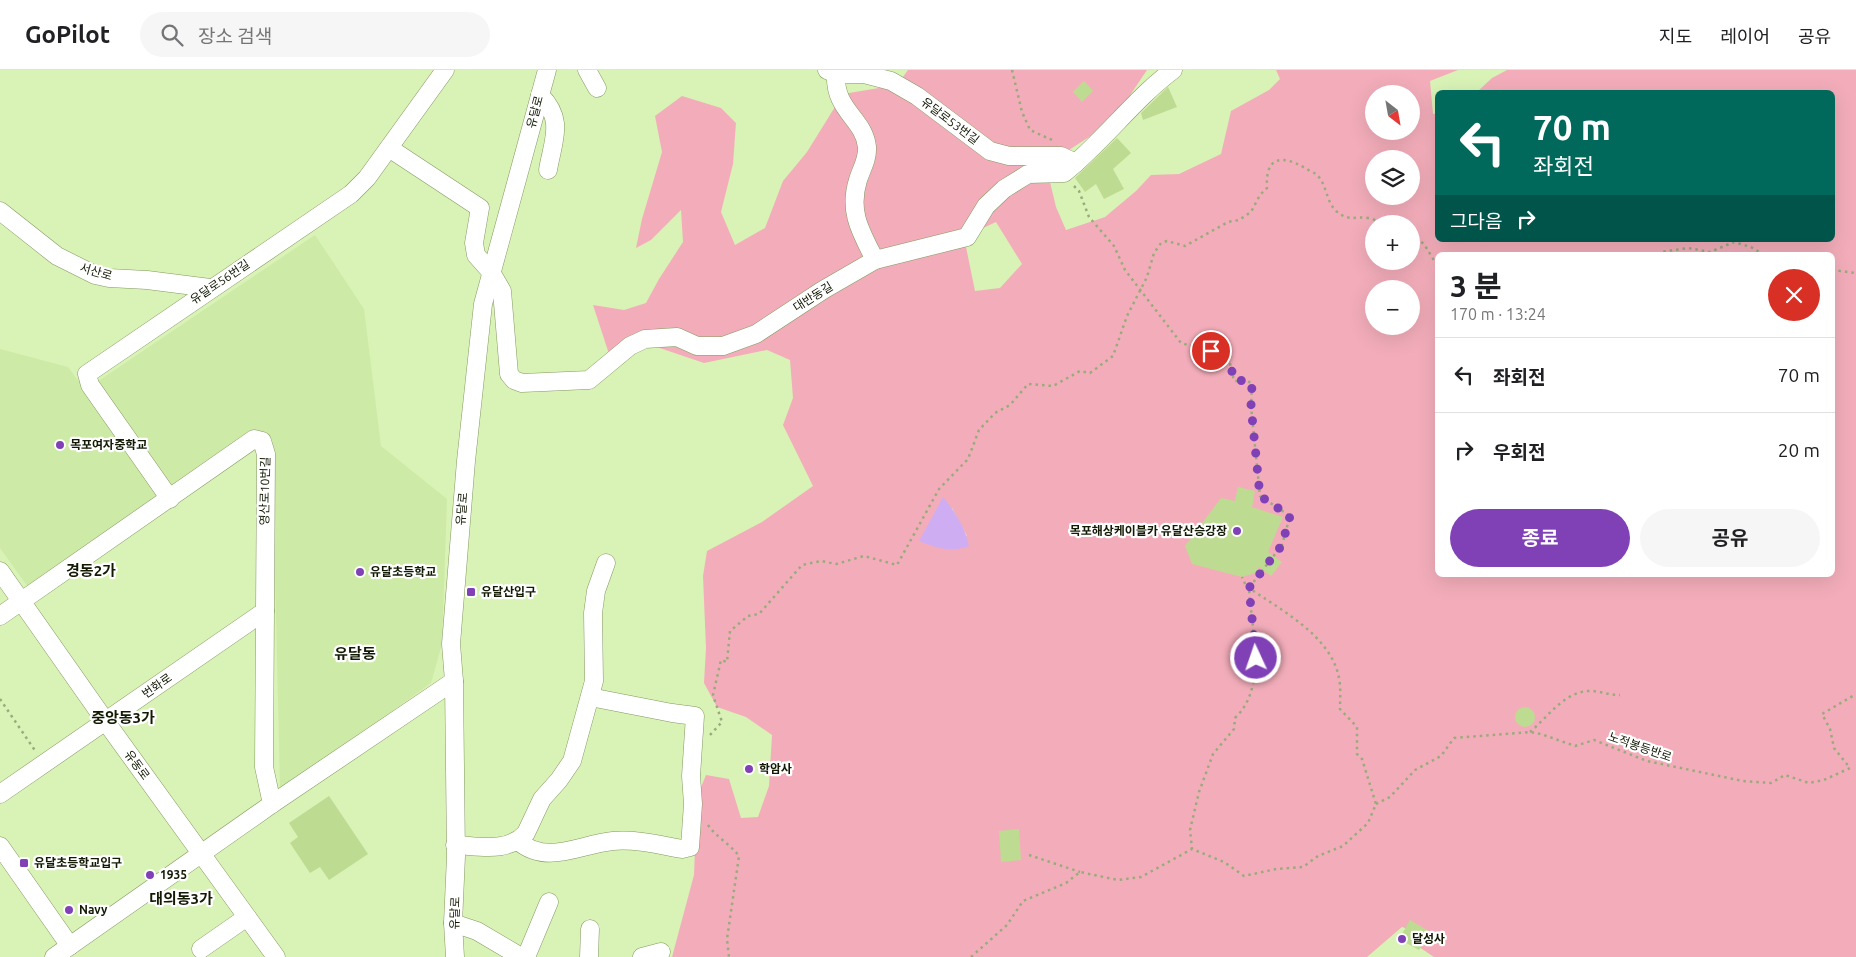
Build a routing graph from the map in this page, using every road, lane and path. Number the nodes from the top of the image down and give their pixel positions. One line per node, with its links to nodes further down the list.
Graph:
1 (445, 70): 10 (street, 유달로56번길)
2 (547, 70): 8 (street, 유달로)
3 (587, 70): 7 (street)
4 (1012, 70): 9 (path)
5 (1173, 70): 11 (street)
6 (832, 72): 11 (street, 유달로53번길); 22 (street)
7 (597, 88)
8 (540, 96): 12 (street); 25 (street, 유달로)
9 (1056, 142)
10 (389, 148): 25 (street); 27 (street, 유달로56번길)
11 (1069, 169): 22 (street, 대반동길); 28 (path)
12 (548, 170)
13 (0, 211): 27 (street, 서산로)
14 (1365, 218): 28 (path)
15 (1420, 241): 23 (path)
16 (1734, 242): 20 (path)
17 (1734, 242): 21 (path)
18 (1661, 252): 19 (path)
19 (1710, 252)
20 (1710, 252)
21 (1759, 252)
22 (875, 260): 25 (street, 대반동길)
23 (1435, 262)
24 (1835, 270): 26 (path)
25 (491, 272): 37 (street, 유달로)
26 (1856, 273)
27 (210, 288): 29 (street, 유달로56번길)
28 (1140, 288): 33 (path); 43 (path)
29 (170, 499): 34 (street, 영산로10번길); 35 (street, 영산로10번길)
30 (606, 563): 40 (street)
31 (0, 571): 34 (street, 유동로)
32 (1242, 577): 33 (path)
33 (1249, 588): 49 (path); 53 (path)
34 (21, 601): 36 (street, 영산로10번길); 42 (street, 유동로)
35 (265, 611): 42 (street, 번화로); 47 (street, 영산로10번길)
36 (0, 616)
37 (454, 682): 47 (street); 51 (street, 유달로)
38 (1856, 694): 44 (path, 노적봉등반로)
39 (1620, 695): 44 (path)
40 (590, 697): 43 (street); 50 (street)
41 (0, 699): 45 (path)
42 (106, 722): 45 (street, 번화로); 54 (street, 유동로)
43 (695, 730): 48 (street)
44 (1530, 732): 49 (path, 노적봉등반로)
45 (44, 764): 46 (street, 번화로)
46 (0, 794)
47 (272, 804): 54 (street)
48 (693, 804): 50 (street); 71 (path)
49 (1376, 804): 53 (path, 노적봉등반로)
50 (518, 841): 51 (street)
51 (455, 845): 59 (street, 유달로)
52 (0, 846): 61 (street)
53 (1192, 849): 56 (path)
54 (203, 855): 58 (street, 유동로); 61 (street)
55 (1029, 855): 56 (path)
56 (1080, 872): 72 (path)
57 (549, 902): 68 (street)
58 (247, 916): 62 (street); 65 (street, 유동로)
59 (453, 923): 66 (street, 유달로); 67 (street)
60 (590, 929): 69 (street)
61 (70, 946): 64 (street)
62 (201, 949)
63 (661, 952): 70 (street)
64 (54, 957)
65 (276, 957)
66 (455, 957)
67 (521, 957)
68 (526, 957)
69 (589, 957)
70 (642, 957)
71 (730, 957)
72 (971, 957)

